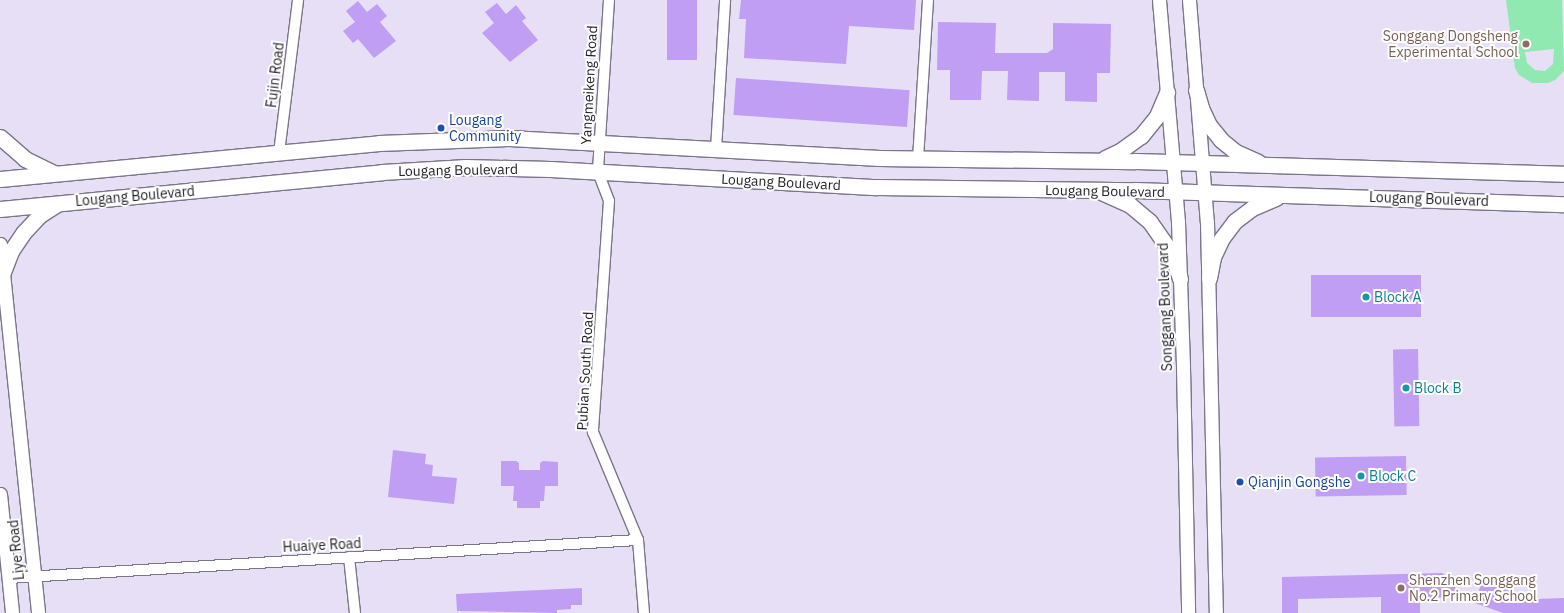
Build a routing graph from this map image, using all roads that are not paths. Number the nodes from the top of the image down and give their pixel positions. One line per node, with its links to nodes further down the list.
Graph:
1 (298, 0): 12 (street, Fujin Road)
2 (608, 0): 10 (street, Yangmeikeng Road)
3 (726, 0): 11 (street)
4 (928, 0): 13 (street)
5 (1159, 0): 8 (main road, Songgang Boulevard)
6 (1189, 0): 7 (main road)
7 (1196, 90): 16 (main road); 17 (main road)
8 (1167, 92): 14 (main road); 15 (main road, Songgang Boulevard)
9 (0, 137): 19 (main road)
10 (600, 142): 11 (main road, Lougang Boulevard); 12 (main road, Lougang Boulevard); 18 (street, Yangmeikeng Road)
11 (716, 149): 13 (main road, Lougang Boulevard)
12 (279, 153): 19 (main road, Lougang Boulevard)
13 (918, 159): 14 (main road, Lougang Boulevard)
14 (1096, 161): 15 (main road, Lougang Boulevard)
15 (1173, 162): 16 (main road, Lougang Boulevard); 23 (main road, Songgang Boulevard)
16 (1202, 163): 17 (main road, Lougang Boulevard); 24 (main road)
17 (1291, 166): 20 (main road, Lougang Boulevard)
18 (598, 172): 22 (main road, Lougang Boulevard); 26 (main road, Lougang Boulevard); 34 (street, Pubian South Road)
19 (56, 174): 21 (main road, Lougang Boulevard)
20 (1564, 174)
21 (0, 179)
22 (1094, 190): 23 (main road, Lougang Boulevard); 32 (main road)
23 (1175, 192): 24 (main road, Lougang Boulevard); 32 (main road, Songgang Boulevard)
24 (1205, 193): 25 (main road, Lougang Boulevard); 31 (main road)
25 (1292, 196): 27 (main road, Lougang Boulevard); 31 (main road)
26 (59, 203): 28 (main road, Lougang Boulevard); 30 (main road)
27 (1564, 204)
28 (0, 209)
29 (0, 244): 30 (main road, Liye Road)
30 (3, 272): 36 (main road, Liye Road)
31 (1209, 278): 43 (main road)
32 (1180, 279): 42 (main road, Songgang Boulevard)
33 (0, 494): 37 (main road, Liye Road)
34 (638, 540): 35 (street, Huaiye Road); 41 (street, Pubian South Road)
35 (349, 557): 36 (street, Huaiye Road); 40 (street)
36 (34, 576): 37 (street, Huaiye Road); 39 (main road, Liye Road)
37 (9, 578): 38 (main road, Liye Road)
38 (12, 613)
39 (38, 613)
40 (355, 613)
41 (644, 613)
42 (1188, 613)
43 (1216, 613)

